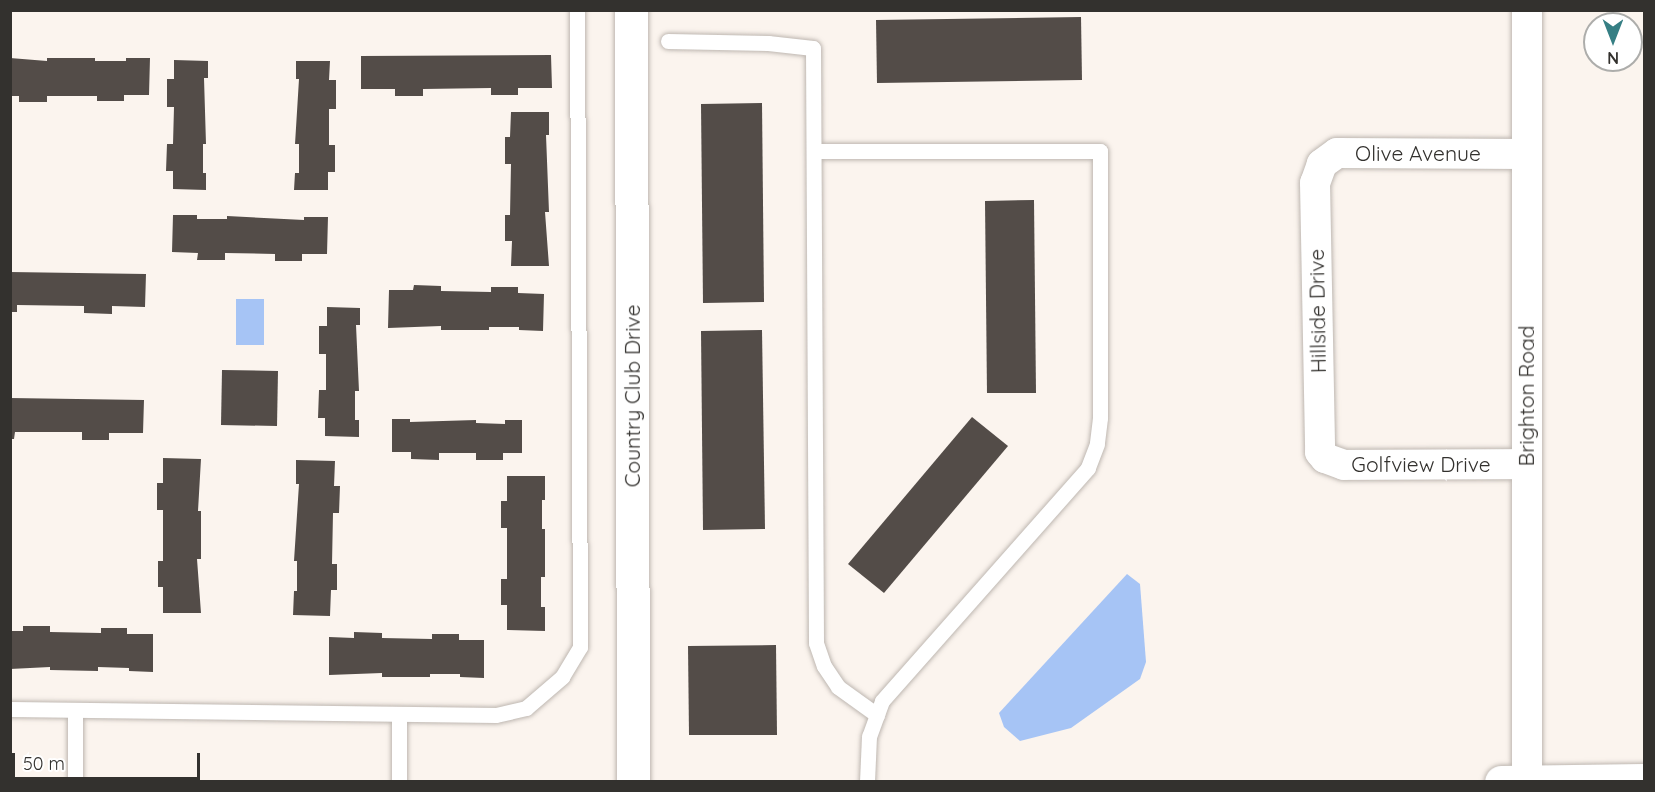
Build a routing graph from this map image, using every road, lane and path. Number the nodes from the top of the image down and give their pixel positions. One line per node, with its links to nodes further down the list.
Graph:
1 (577, 10): 12 (lane)
2 (631, 10): 18 (street, Country Club Drive)
3 (1527, 10): 6 (street, Brighton Road)
4 (668, 41): 5 (lane)
5 (814, 151): 13 (lane); 13 (lane)
6 (1526, 153): 7 (street, Olive Avenue); 9 (street, Brighton Road)
7 (1318, 171): 8 (street, Hillside Drive)
8 (1320, 452): 9 (street, Golfview Drive)
9 (1526, 464): 15 (street, Brighton Road)
10 (10, 709): 11 (lane)
11 (75, 710): 12 (lane); 16 (lane)
12 (399, 714): 17 (lane)
13 (877, 715): 19 (lane)
14 (1644, 780): 15 (street)
15 (1527, 781): 20 (street)
16 (75, 782)
17 (399, 782)
18 (633, 782)
19 (867, 782)
20 (1502, 782)

